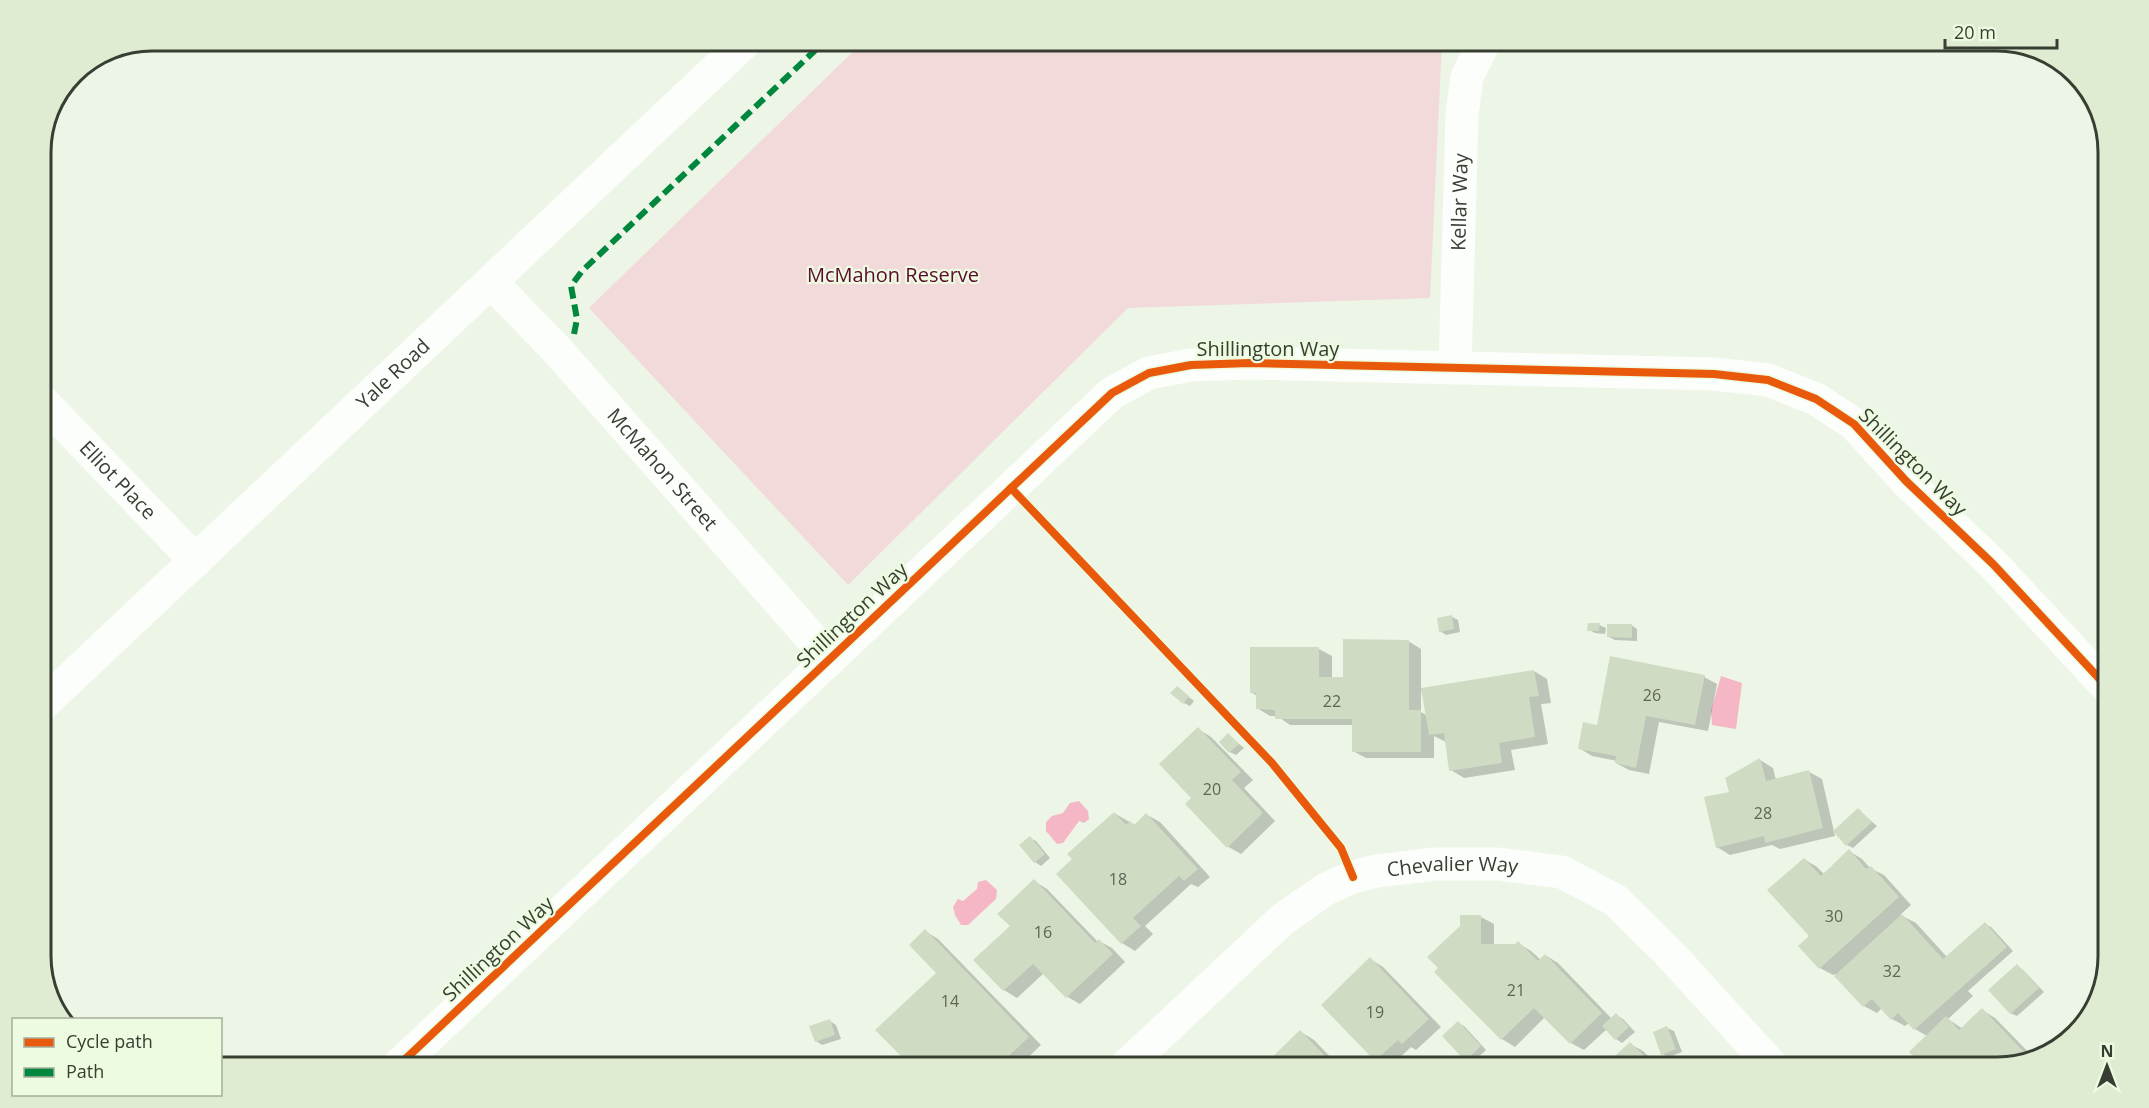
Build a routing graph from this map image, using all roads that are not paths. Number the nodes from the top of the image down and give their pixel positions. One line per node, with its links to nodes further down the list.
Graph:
1 (735, 51): 3 (street, Yale Road)
2 (1480, 51): 4 (street, Kellar Way)
3 (491, 282): 6 (street, Yale Road); 7 (street, McMahon Street)
4 (1455, 368): 7 (street, Shillington Way); 8 (street, Shillington Way)
5 (51, 410): 6 (street, Elliot Place)
6 (196, 561): 9 (street, Yale Road)
7 (830, 658): 10 (street, Shillington Way)
8 (2098, 677)
9 (51, 697)
10 (410, 1057)
11 (1137, 1057): 12 (street, Chevalier Way)
12 (1763, 1057)

